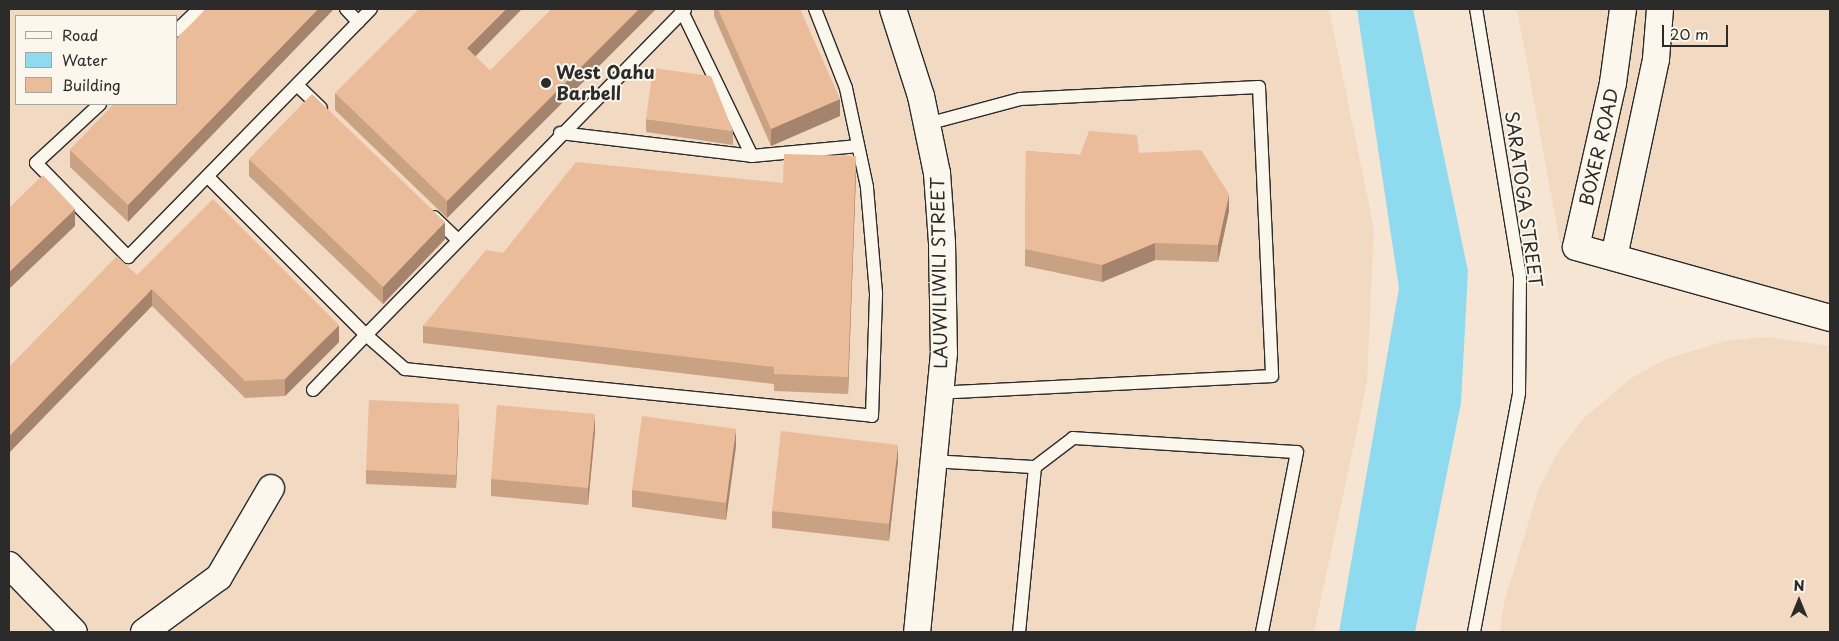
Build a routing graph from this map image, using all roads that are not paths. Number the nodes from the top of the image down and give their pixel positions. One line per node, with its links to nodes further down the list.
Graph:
1 (199, 9): 11 (lane)
2 (346, 9): 10 (lane)
3 (371, 9): 10 (lane)
4 (683, 9): 16 (lane); 18 (lane)
5 (816, 9): 17 (lane)
6 (893, 9): 15 (street, LAUWILIWILI STREET)
7 (1476, 9): 36 (lane, SARATOGA STREET)
8 (1623, 9): 22 (street, BOXER ROAD)
9 (1660, 9): 22 (street, BOXER ROAD)
10 (358, 22): 12 (lane)
11 (178, 29)
12 (297, 85): 14 (lane); 19 (lane)
13 (99, 105): 19 (lane)
14 (332, 119)
15 (927, 124): 26 (street, LAUWILIWILI STREET); 26 (lane)
16 (560, 133): 18 (lane); 21 (lane)
17 (858, 146): 18 (lane); 24 (lane)
18 (752, 156)
19 (208, 177): 24 (lane)
20 (423, 206): 21 (lane)
21 (458, 240): 24 (lane)
22 (1614, 257): 23 (street, BOXER ROAD)
23 (1830, 318)
24 (366, 334): 25 (lane)
25 (313, 390)
26 (940, 393): 27 (street, LAUWILIWILI STREET)
27 (933, 461): 28 (lane); 33 (street, LAUWILIWILI STREET)
28 (1035, 467): 34 (lane); 35 (lane)
29 (271, 488): 32 (street)
30 (9, 565): 31 (street)
31 (74, 632)
32 (144, 632)
33 (916, 632)
34 (1019, 632)
35 (1262, 632)
36 (1474, 632)

